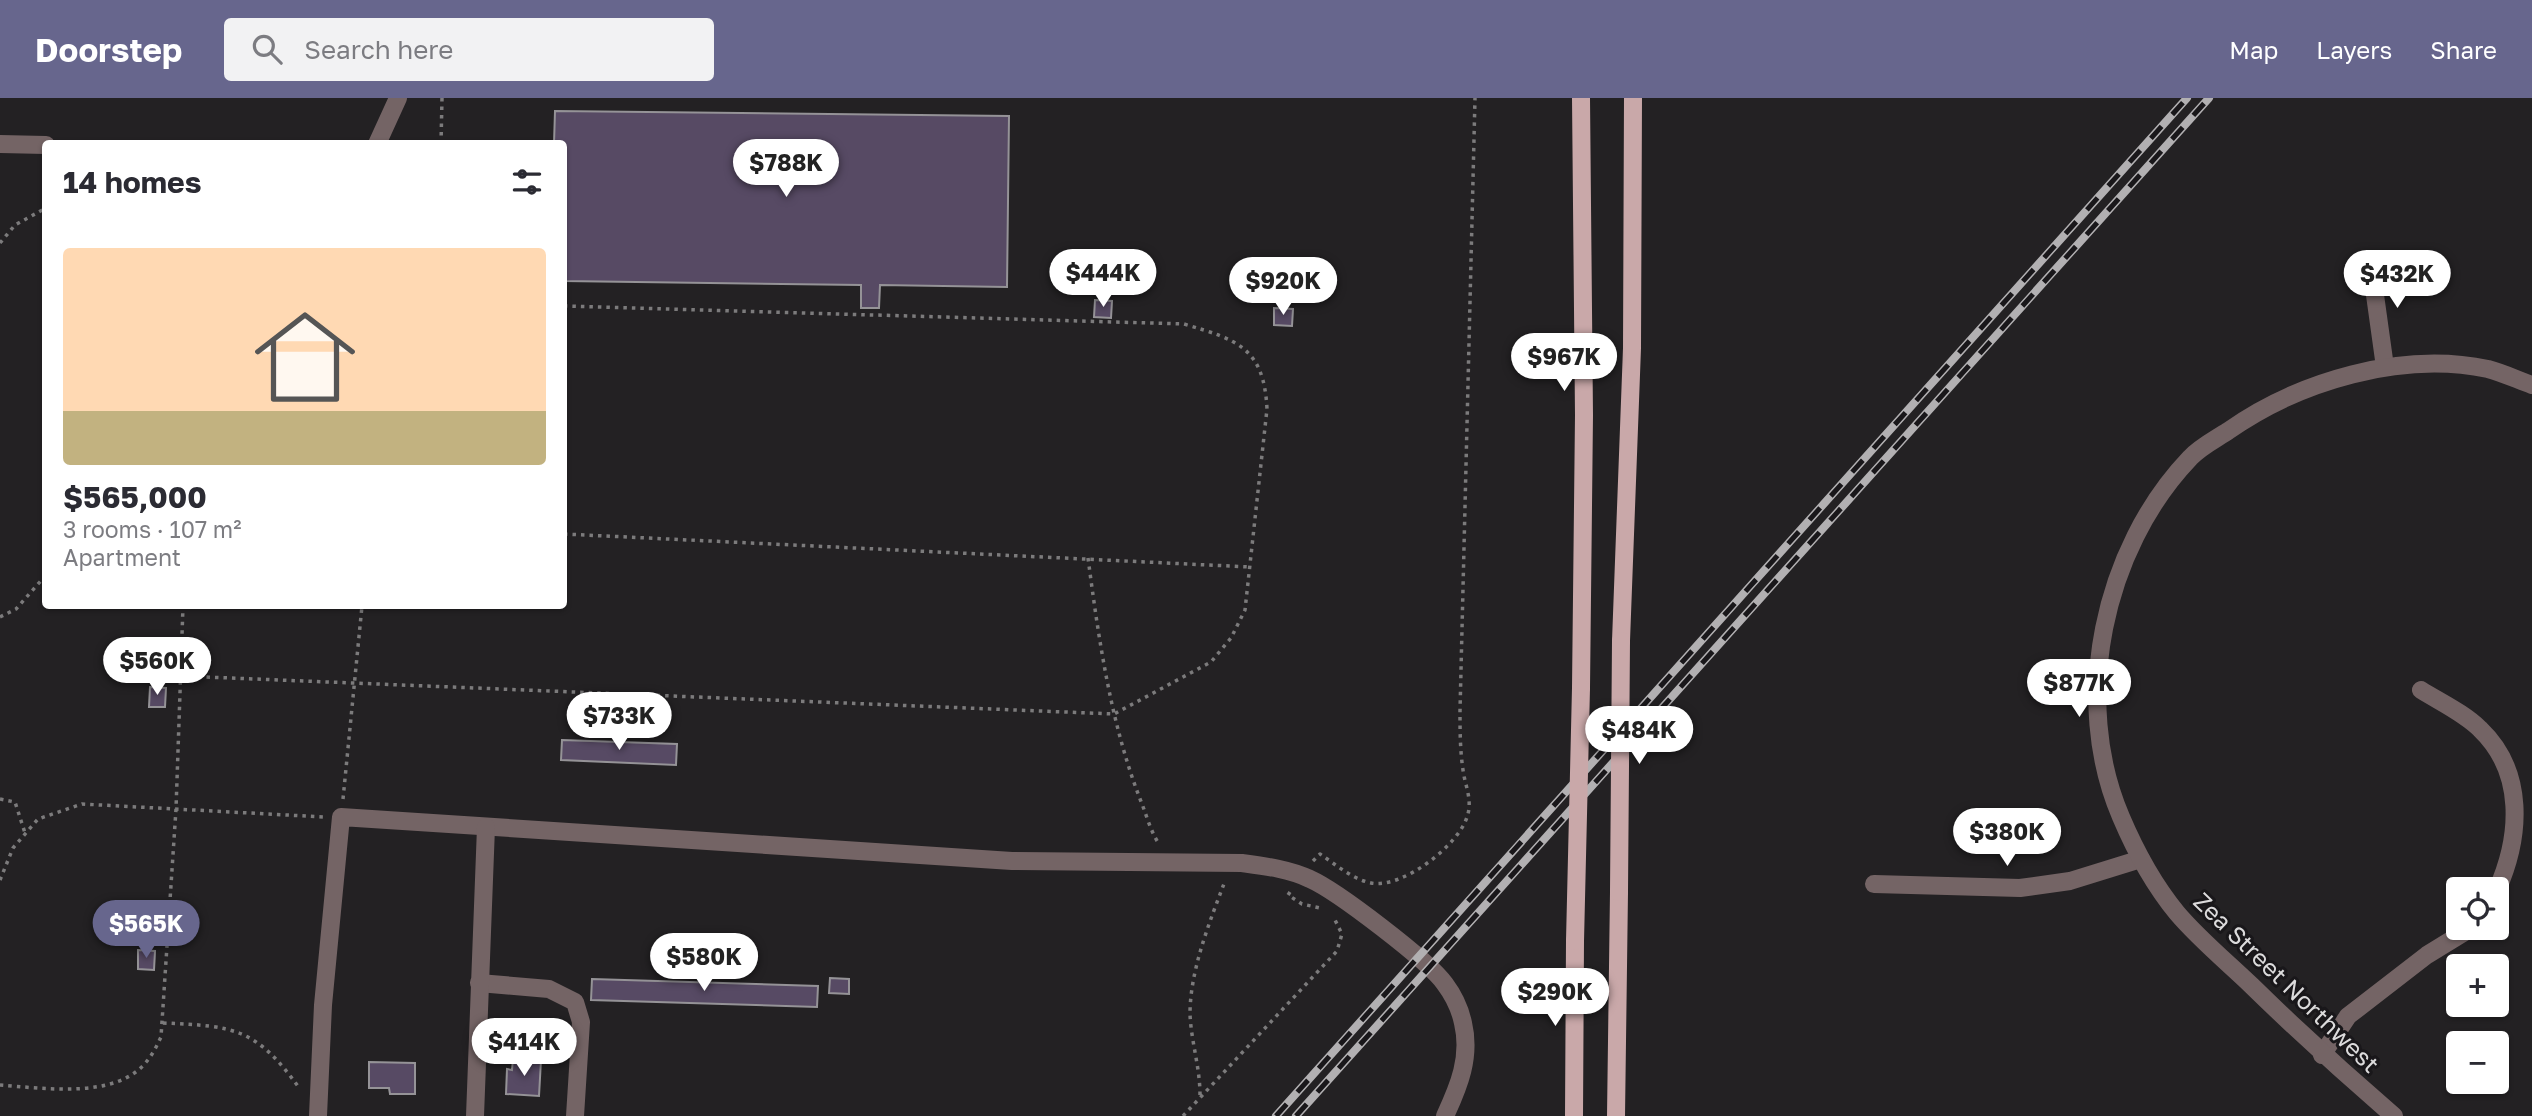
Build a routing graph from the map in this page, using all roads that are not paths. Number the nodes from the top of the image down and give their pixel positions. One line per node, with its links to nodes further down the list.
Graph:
1 (398, 98): 4 (street)
2 (1581, 98): 22 (main road, bridge)
3 (1633, 98): 23 (main road, bridge)
4 (379, 140)
5 (0, 144): 6 (street)
6 (42, 145)
7 (2370, 259): 8 (street)
8 (2385, 367): 9 (street, Zea Street Northwest); 12 (street, Zea Street Northwest)
9 (2532, 384)
10 (2421, 690): 13 (street)
11 (486, 827): 16 (street); 18 (street); 21 (street)
12 (2141, 859): 14 (street); 17 (street, Zea Street Northwest)
13 (2503, 877)
14 (1874, 884)
15 (2452, 940): 17 (street)
16 (479, 982): 19 (street); 20 (street)
17 (2322, 1055): 24 (street, Zea Street Northwest)
18 (318, 1116)
19 (475, 1116)
20 (575, 1116)
21 (1445, 1116)
22 (1574, 1116)
23 (1616, 1116)
24 (2394, 1116)

